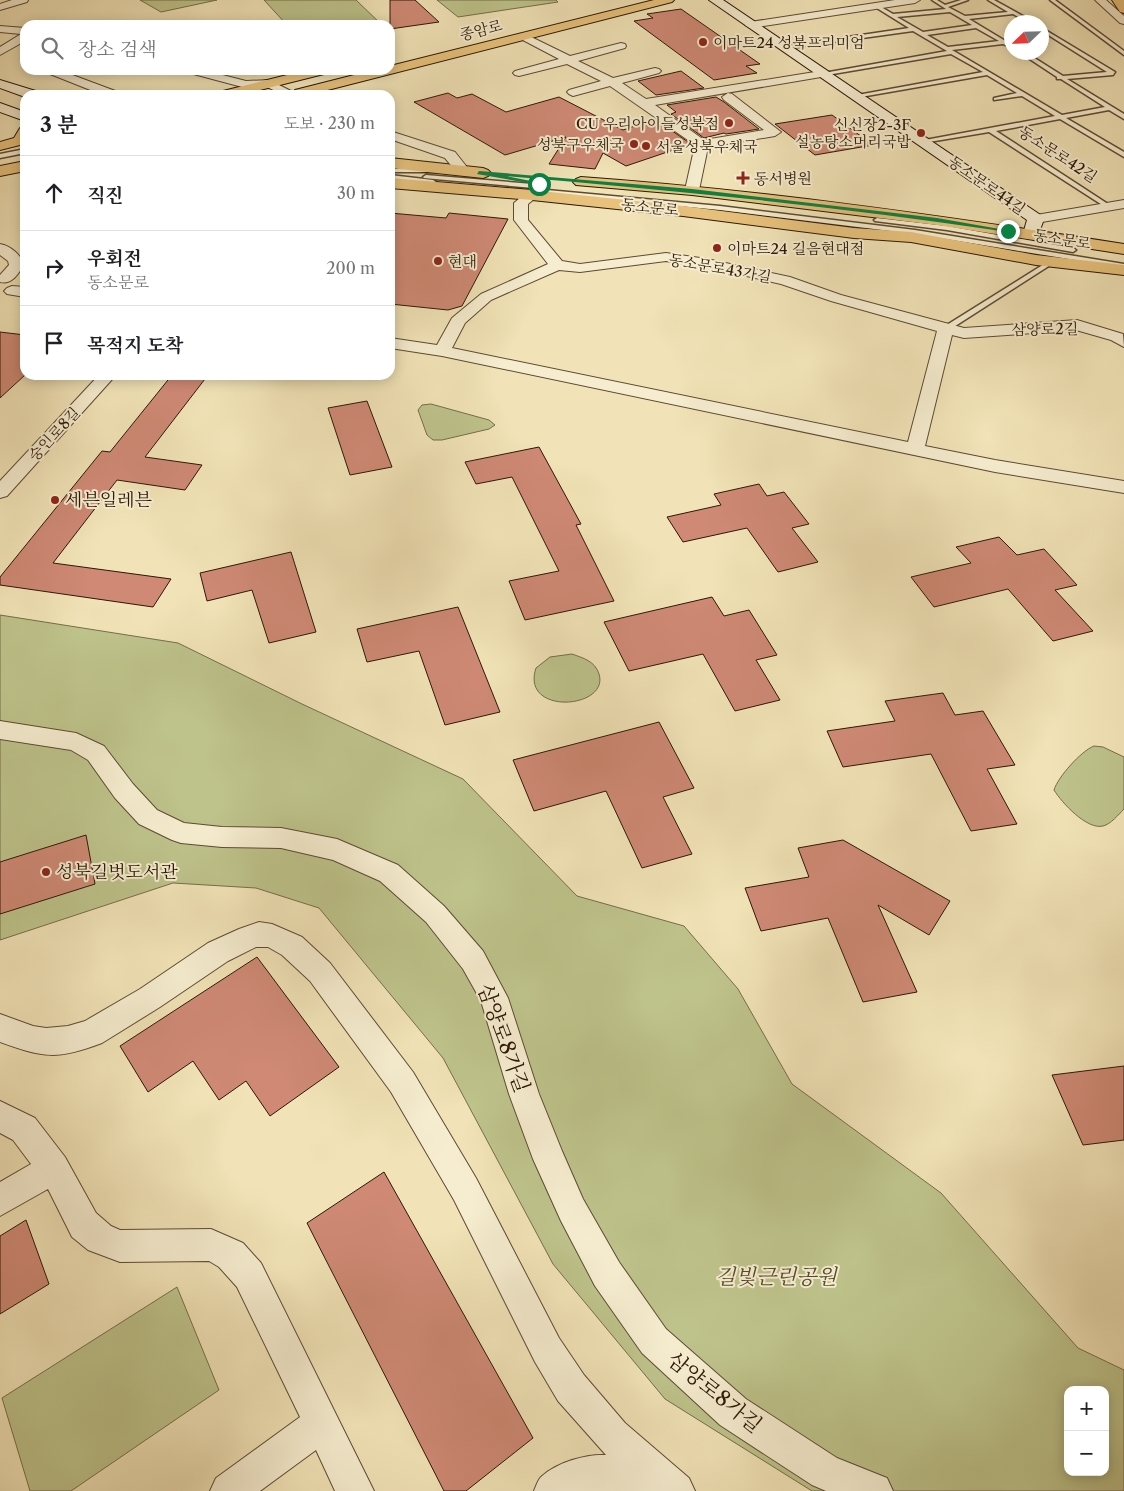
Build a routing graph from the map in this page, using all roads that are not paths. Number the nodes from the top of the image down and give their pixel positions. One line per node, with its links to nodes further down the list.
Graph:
1 (23, 0): 13 (street)
2 (668, 0): 33 (main road, 종암로)
3 (715, 0): 26 (street, 동소문로44길)
4 (915, 0): 12 (street)
5 (934, 0): 14 (lane)
6 (966, 0): 14 (lane)
7 (990, 0): 18 (lane)
8 (1052, 0): 40 (lane)
9 (1100, 0): 23 (street)
10 (1119, 0): 11 (main road); 15 (main road)
11 (1124, 4)
12 (874, 5): 20 (lane); 26 (street)
13 (0, 6)
14 (945, 6): 16 (lane)
15 (1124, 9)
16 (951, 10): 20 (lane); 21 (lane)
17 (0, 12): 25 (street)
18 (1013, 13): 19 (lane); 21 (lane)
19 (1017, 15)
20 (891, 16): 24 (lane)
21 (963, 18): 27 (lane)
22 (916, 21): 24 (lane)
23 (1124, 21)
24 (902, 22): 29 (lane)
25 (0, 25)
26 (750, 25): 37 (street, 동소문로44길)
27 (977, 26): 31 (lane); 35 (lane)
28 (0, 29): 30 (street)
29 (913, 29): 31 (lane); 37 (lane)
30 (20, 31)
31 (921, 34): 38 (lane)
32 (1049, 35): 52 (lane)
33 (523, 36): 41 (street); 43 (main road, 종암로)
34 (20, 39): 39 (street)
35 (1004, 39): 38 (lane)
36 (621, 46): 41 (street)
37 (783, 47): 47 (street, 동소문로44길)
38 (949, 51): 46 (lane); 47 (lane)
39 (0, 52)
40 (1124, 53)
41 (568, 60): 45 (street); 53 (street)
42 (1033, 60): 52 (lane)
43 (395, 69)
44 (655, 71): 53 (street)
45 (519, 72)
46 (988, 73): 62 (lane); 63 (lane)
47 (821, 74): 63 (street, 동소문로44길); 66 (street)
48 (62, 75): 57 (street)
49 (208, 75): 54 (street)
50 (302, 75): 54 (main road)
51 (370, 75): 60 (main road, 종암로)
52 (1059, 78): 68 (lane)
53 (612, 82): 61 (street); 66 (street)
54 (269, 83): 58 (main road); 59 (street)
55 (0, 84): 56 (street)
56 (20, 90)
57 (101, 90)
58 (243, 90)
59 (282, 90)
60 (312, 90)
61 (573, 92)
62 (1023, 94): 65 (lane); 70 (lane)
63 (855, 96): 75 (street, 동소문로44길)
64 (728, 97): 76 (street)
65 (996, 98)
66 (646, 103): 76 (street)
67 (0, 107): 69 (street)
68 (1110, 108): 70 (lane, 동소문로44길); 71 (lane)
69 (20, 115)
70 (1061, 117): 72 (lane, 동소문로44길); 81 (lane)
71 (1124, 117)
72 (989, 129): 75 (lane, 동소문로44길); 100 (lane, 동소문로42길)
73 (395, 137): 88 (street)
74 (20, 139): 77 (main road)
75 (925, 142): 101 (street, 동소문로44길)
76 (702, 144): 97 (street)
77 (0, 146)
78 (20, 146): 79 (main road)
79 (0, 151)
80 (20, 151): 82 (lane)
81 (1124, 155)
82 (0, 156)
83 (20, 156): 84 (lane)
84 (0, 160)
85 (395, 164): 88 (main road, 동소문로)
86 (20, 167): 87 (main road)
87 (0, 171)
88 (463, 171): 89 (lane); 91 (main road, 동소문로)
89 (395, 172)
90 (395, 172): 96 (lane)
91 (479, 173): 96 (lane); 97 (main road, 동소문로)
92 (395, 177): 107 (lane)
93 (20, 180): 94 (main road)
94 (0, 182)
95 (395, 183): 98 (main road, 동소문로)
96 (576, 189): 104 (lane)
97 (692, 190): 101 (main road, 동소문로)
98 (532, 195): 105 (main road, 동소문로); 106 (street)
99 (1124, 204): 100 (street, 동소문로42길)
100 (1109, 207): 101 (street, 동소문로42길)
101 (1034, 227): 103 (main road, 동소문로)
102 (0, 248): 109 (street)
103 (1124, 249)
104 (1124, 258)
105 (1050, 262): 108 (main road, 동소문로); 110 (lane)
106 (557, 266): 110 (street, 동소문로43가길); 114 (street)
107 (1124, 266)
108 (1124, 270)
109 (8, 287)
110 (946, 328): 111 (street, 동소문로43가길); 116 (street)
111 (964, 333): 112 (street, 삼양로2길)
112 (1124, 342)
113 (395, 344): 114 (street)
114 (442, 351): 116 (street)
115 (103, 380): 118 (street, 숭인로8길)
116 (915, 450): 117 (street)
117 (1124, 487)
118 (0, 492)
119 (0, 730): 130 (street, 삼양로8가길)
120 (0, 1028): 129 (street)
121 (0, 1116): 122 (street)
122 (54, 1168): 123 (street); 124 (street)
123 (0, 1200)
124 (322, 1423): 125 (street); 126 (street)
125 (229, 1491)
126 (355, 1491)
127 (553, 1491): 128 (street)
128 (652, 1491)
129 (676, 1491)
130 (874, 1491)

